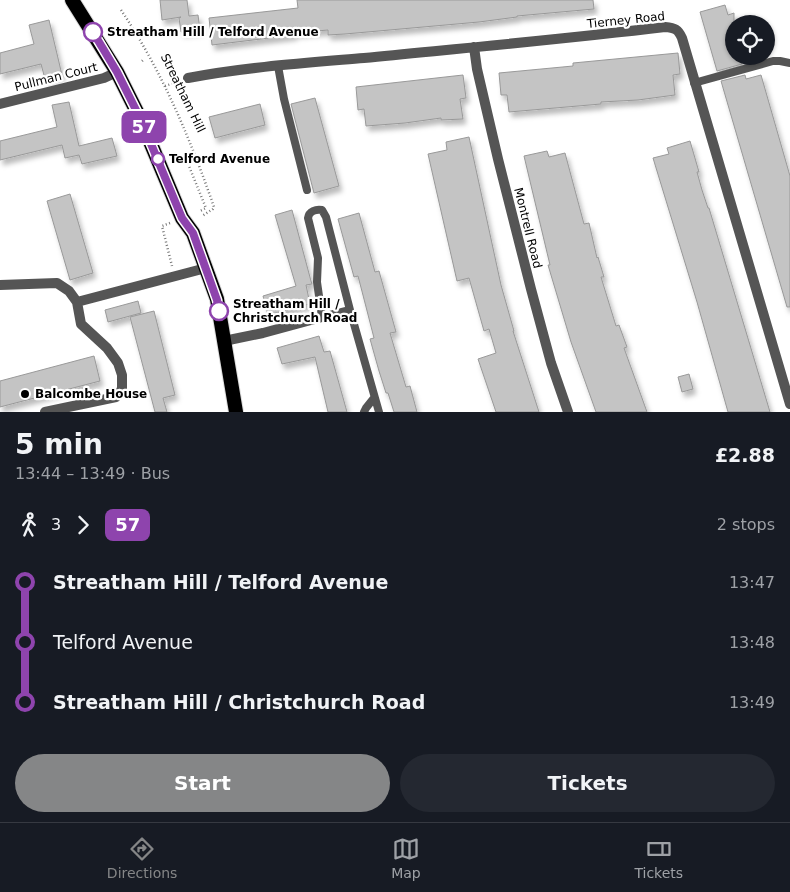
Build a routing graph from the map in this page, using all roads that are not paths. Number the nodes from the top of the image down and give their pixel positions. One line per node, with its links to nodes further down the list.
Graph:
1 (72, 0): 5 (highway)
2 (474, 47): 4 (street, Tierney Road); 7 (street, Tierney Road); 22 (street, Montrell Road)
3 (790, 63): 7 (lane)
4 (278, 66): 6 (street, Tierney Road); 9 (lane)
5 (117, 72): 8 (street, Pullman Court); 10 (highway)
6 (188, 78)
7 (694, 83): 17 (street, Tierney Road)
8 (0, 104)
9 (307, 190)
10 (206, 268): 12 (street); 15 (highway)
11 (0, 285): 12 (street)
12 (77, 302): 18 (street)
13 (350, 310): 14 (lane); 14 (lane); 16 (lane)
14 (322, 317): 15 (street)
15 (224, 342): 19 (highway)
16 (374, 398): 20 (lane); 21 (lane)
17 (790, 404)
18 (45, 412)
19 (236, 412)
20 (364, 412)
21 (379, 412)
22 (568, 412)

